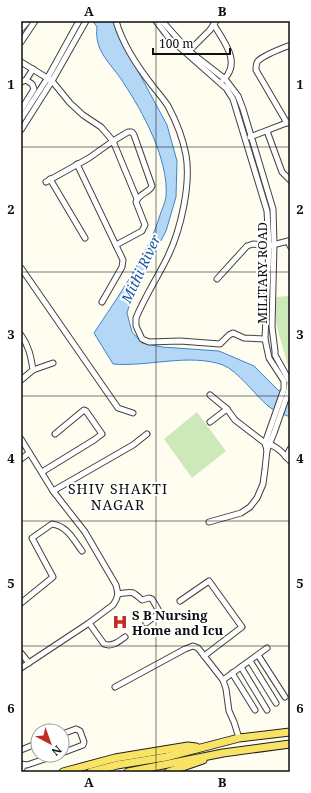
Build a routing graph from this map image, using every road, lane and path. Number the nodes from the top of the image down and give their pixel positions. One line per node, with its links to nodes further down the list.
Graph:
1 (28, 21): 9 (street)
2 (35, 21): 10 (street)
3 (79, 21): 16 (street)
4 (86, 21): 16 (street)
5 (116, 21): 41 (street)
6 (156, 21): 14 (street)
7 (162, 21): 12 (street, MILITARY ROAD)
8 (215, 23): 12 (street); 18 (street)
9 (21, 30)
10 (21, 42)
11 (290, 46): 21 (street)
12 (189, 51): 14 (street, MILITARY ROAD)
13 (21, 62): 15 (street)
14 (198, 62): 18 (street, MILITARY ROAD)
15 (33, 69): 16 (street); 17 (street)
16 (50, 80): 20 (street); 26 (street)
17 (23, 81): 20 (street)
18 (223, 81): 19 (street, MILITARY ROAD)
19 (235, 97): 24 (street, MILITARY ROAD); 25 (street)
20 (24, 115): 22 (street)
21 (288, 123): 23 (street)
22 (21, 130)
23 (267, 130): 24 (street); 30 (street)
24 (252, 136): 25 (street); 27 (street, MILITARY ROAD)
25 (245, 139): 28 (street)
26 (113, 141): 29 (street); 31 (street); 31 (street)
27 (258, 157): 28 (street); 34 (street, MILITARY ROAD)
28 (251, 159): 34 (street)
29 (78, 164): 32 (street); 33 (street)
30 (290, 180)
31 (137, 199): 33 (street)
32 (85, 238)
33 (116, 245): 39 (street)
34 (272, 245): 35 (street); 37 (street, MILITARY ROAD); 38 (street)
35 (290, 246)
36 (21, 268): 48 (street)
37 (271, 274): 41 (street); 45 (street, MILITARY ROAD)
38 (217, 279)
39 (102, 302)
40 (21, 335): 43 (street)
41 (265, 338): 45 (street)
42 (53, 364): 43 (street)
43 (33, 370): 44 (street)
44 (21, 380)
45 (288, 382): 53 (street)
46 (210, 395): 47 (street)
47 (227, 409): 49 (street); 53 (street)
48 (133, 413)
49 (210, 422)
50 (55, 434): 59 (street)
51 (147, 434): 60 (street)
52 (21, 439): 55 (street)
53 (268, 444): 56 (street); 61 (street)
54 (290, 449): 56 (street)
55 (29, 453): 57 (street); 59 (street)
56 (286, 457): 58 (street)
57 (21, 459)
58 (290, 461)
59 (42, 472): 60 (street)
60 (53, 491): 63 (street)
61 (209, 522)
62 (82, 551): 65 (street)
63 (118, 594): 66 (street); 67 (street)
64 (180, 601): 72 (street)
65 (21, 603)
66 (89, 623): 68 (street); 74 (street)
67 (146, 623)
68 (125, 637)
69 (268, 648): 71 (street)
70 (21, 653): 74 (street)
71 (258, 655): 73 (street); 80 (street)
72 (204, 656): 78 (street); 79 (street)
73 (250, 661): 76 (street); 81 (street)
74 (29, 663): 75 (street)
75 (21, 668)
76 (241, 668): 77 (street); 83 (street)
77 (232, 674): 78 (street); 82 (street)
78 (223, 680): 86 (street)
79 (115, 687)
80 (285, 697)
81 (276, 703)
82 (255, 710)
83 (267, 710)
84 (70, 731): 89 (street)
85 (290, 732): 86 (main road)
86 (239, 738): 88 (main road)
87 (290, 744): 90 (main road)
88 (202, 748): 91 (main road); 94 (main road)
89 (70, 750)
90 (224, 753): 91 (main road); 97 (main road)
91 (181, 757): 95 (main road); 96 (main road)
92 (33, 763): 93 (street)
93 (22, 766)
94 (64, 772)
95 (91, 772)
96 (128, 772)
97 (168, 772)

